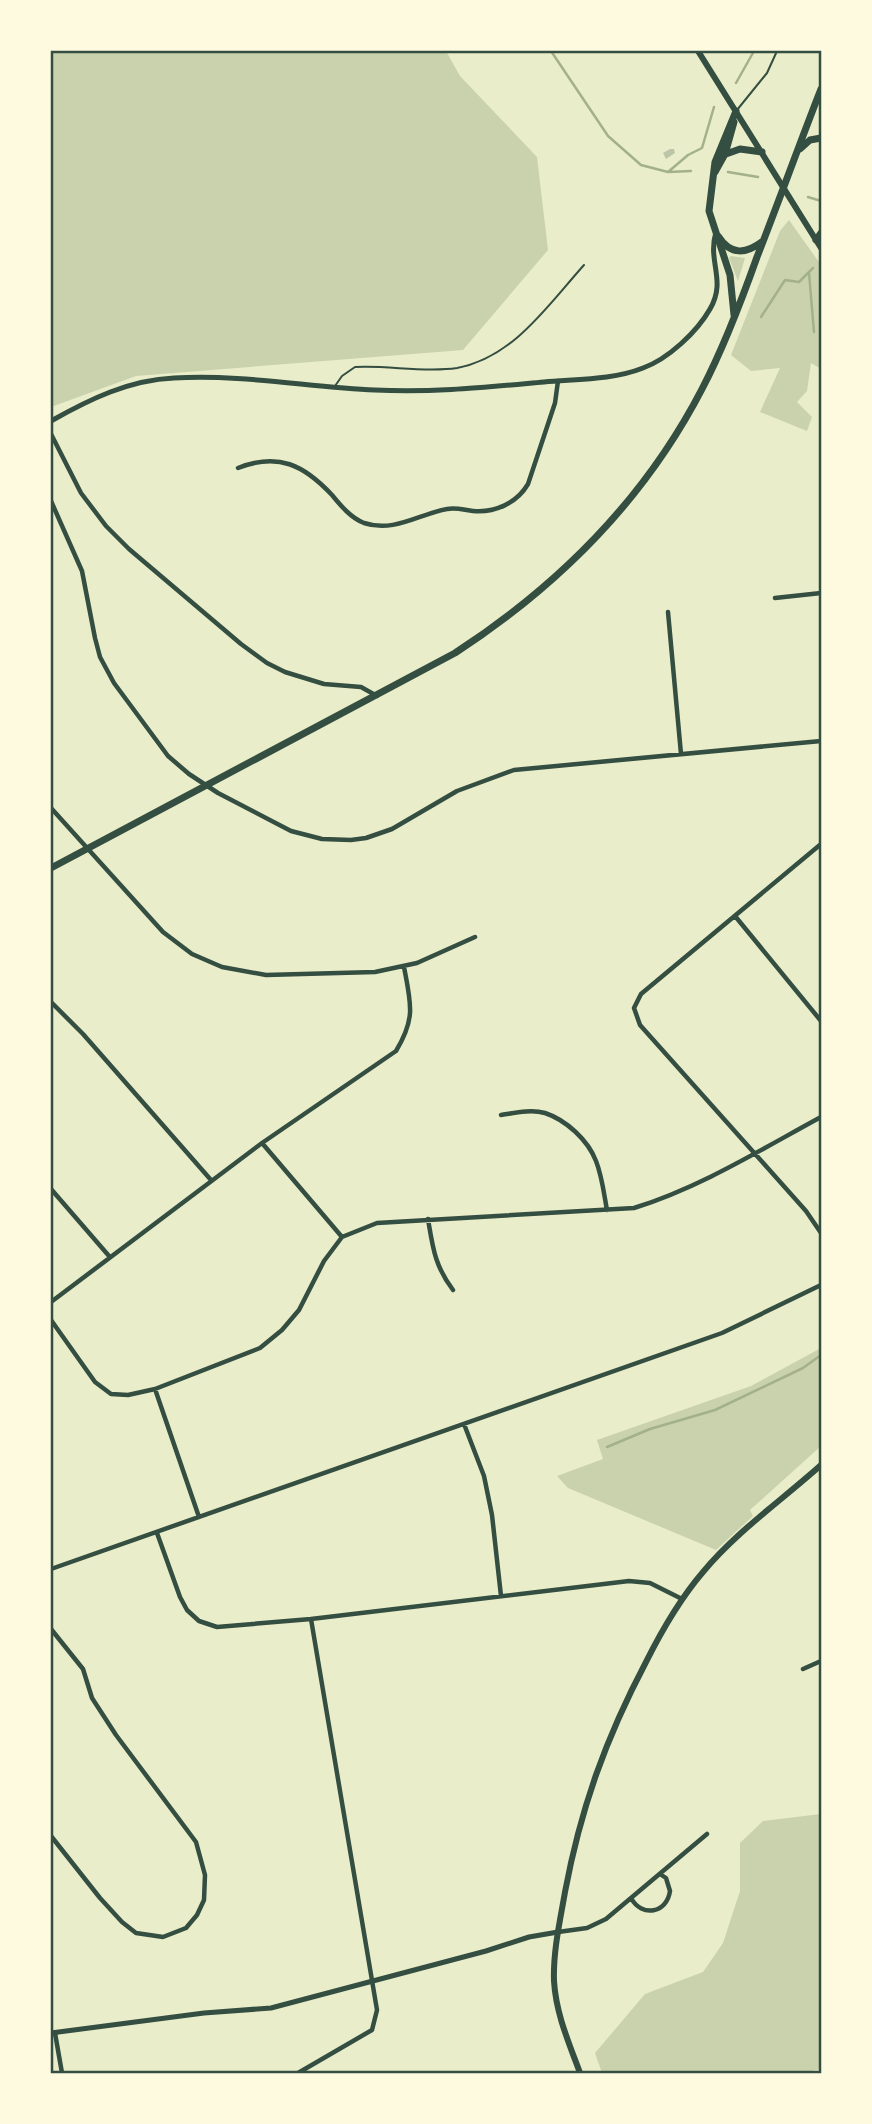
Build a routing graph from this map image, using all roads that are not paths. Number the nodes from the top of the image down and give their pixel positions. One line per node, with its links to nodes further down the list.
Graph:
1 (698, 51): 4 (main road)
2 (776, 51): 4 (lane)
3 (821, 89): 7 (main road)
4 (736, 111): 6 (main road); 8 (main road); 9 (main road)
5 (821, 138): 7 (main road)
6 (762, 152): 8 (main road); 11 (main road)
7 (797, 152): 12 (main road)
8 (725, 154): 9 (main road)
9 (715, 172): 10 (main road)
10 (716, 232): 12 (main road); 15 (main road); 16 (street)
11 (820, 237): 13 (main road)
12 (764, 240): 15 (main road)
13 (821, 248)
14 (584, 265): 17 (lane)
15 (734, 317): 25 (main road)
16 (558, 380): 17 (street); 20 (street)
17 (334, 387): 18 (street)
18 (51, 421)
19 (51, 434): 25 (street)
20 (238, 468)
21 (51, 501): 27 (street)
22 (821, 593): 23 (street)
23 (775, 598)
24 (668, 612): 27 (street)
25 (378, 696): 30 (main road)
26 (821, 741): 27 (street)
27 (681, 754)
28 (51, 808): 30 (street)
29 (821, 845): 32 (street)
30 (87, 849): 31 (main road); 34 (street)
31 (51, 868)
32 (735, 916): 36 (street); 40 (street)
33 (475, 937): 34 (street)
34 (404, 967): 39 (street)
35 (51, 1002): 41 (street)
36 (821, 1021)
37 (501, 1115): 43 (street)
38 (821, 1117): 40 (street)
39 (262, 1143): 41 (street); 46 (street)
40 (754, 1153): 43 (street); 45 (street)
41 (211, 1180): 47 (street)
42 (51, 1188): 47 (street)
43 (607, 1210): 44 (street)
44 (428, 1219): 46 (street); 49 (street)
45 (821, 1233)
46 (342, 1237): 52 (street)
47 (109, 1256): 50 (street)
48 (821, 1285): 53 (street)
49 (453, 1290)
50 (51, 1302)
51 (51, 1320): 52 (street)
52 (155, 1389): 55 (street)
53 (464, 1424): 55 (street); 58 (street)
54 (821, 1465): 59 (main road)
55 (199, 1517): 56 (street)
56 (157, 1533): 57 (street); 60 (street)
57 (51, 1569)
58 (501, 1596): 59 (street); 60 (street)
59 (682, 1599): 68 (main road)
60 (311, 1619): 69 (street)
61 (51, 1629): 65 (street)
62 (821, 1661): 63 (street)
63 (803, 1669)
64 (707, 1834): 66 (street)
65 (51, 1836)
66 (660, 1874): 67 (street); 67 (street)
67 (631, 1898): 68 (street)
68 (558, 1932): 69 (street); 73 (main road)
69 (372, 1980): 70 (street); 72 (street)
70 (53, 2033): 71 (street)
71 (62, 2073)
72 (298, 2073)
73 (580, 2073)

